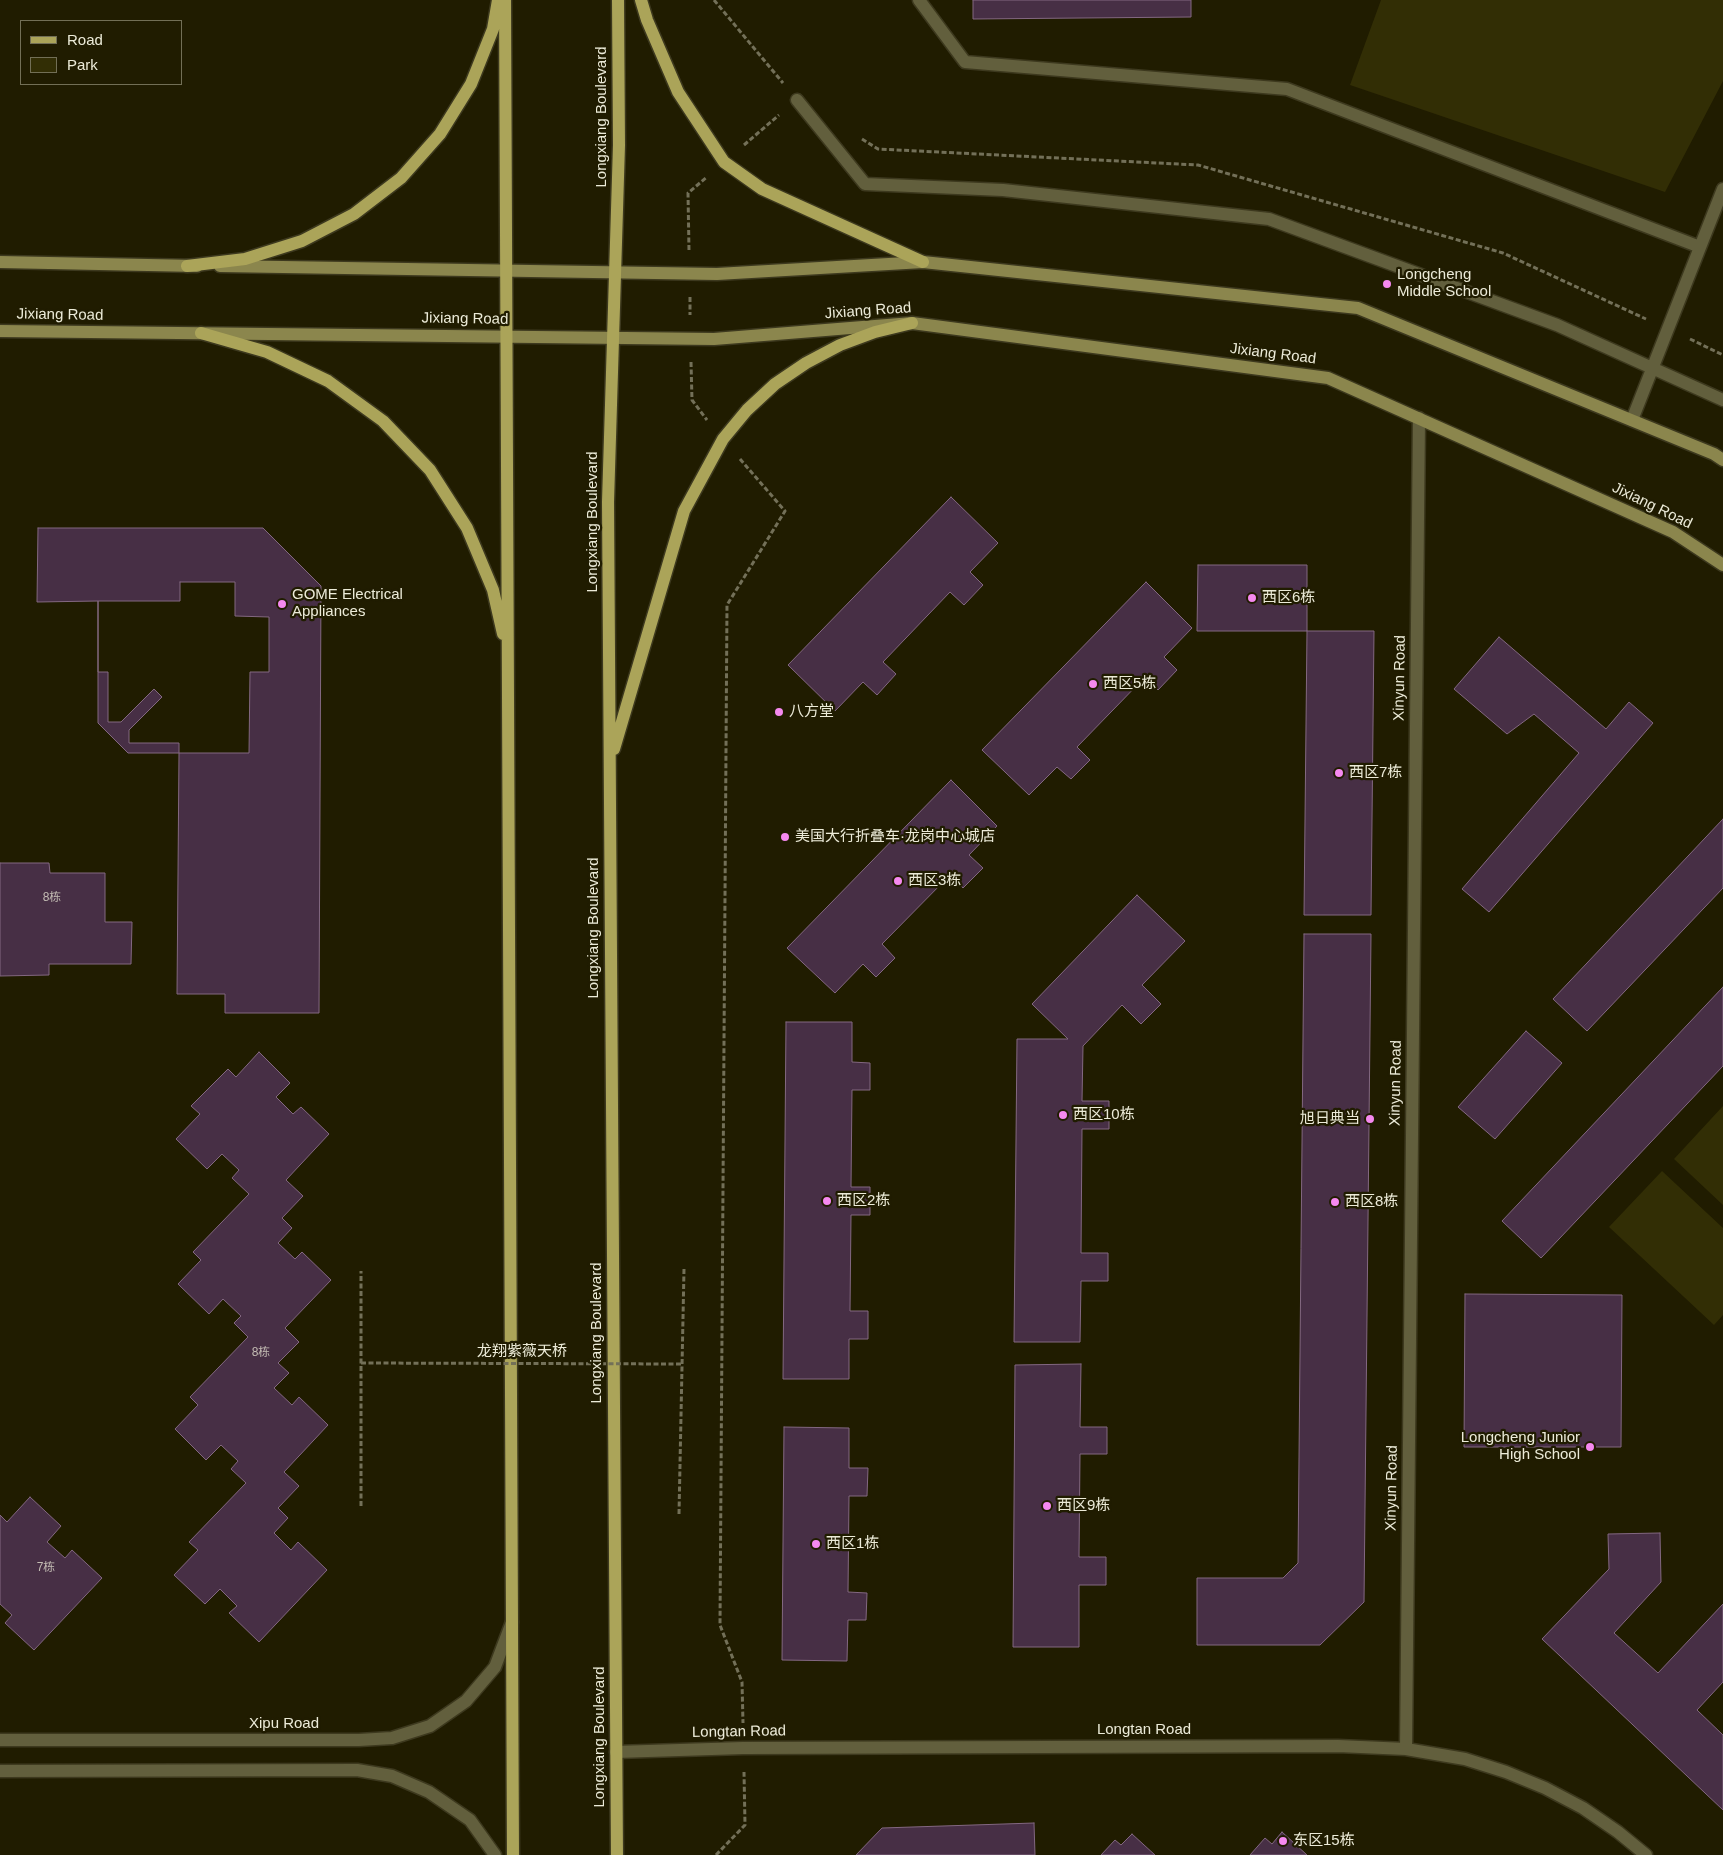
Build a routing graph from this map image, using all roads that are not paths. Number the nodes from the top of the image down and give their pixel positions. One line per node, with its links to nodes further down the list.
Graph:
1 (498, 0): 11 (main road)
2 (505, 0): 12 (main road)
3 (618, 0): 13 (main road, Longxiang Boulevard)
4 (642, 0): 10 (main road)
5 (918, 0): 8 (street)
6 (797, 100): 19 (street)
7 (1723, 189): 8 (street)
8 (1700, 247): 19 (street)
9 (0, 262): 11 (main road)
10 (922, 262): 13 (main road); 22 (main road)
11 (187, 266): 12 (main road)
12 (506, 271): 13 (main road); 17 (main road)
13 (615, 272): 18 (main road, Longxiang Boulevard)
14 (912, 323): 18 (main road, Jixiang Road); 21 (main road, Jixiang Road); 26 (main road)
15 (0, 331): 16 (main road, Jixiang Road)
16 (201, 333): 17 (main road, Jixiang Road); 25 (main road)
17 (507, 336): 18 (main road, Jixiang Road); 25 (main road)
18 (613, 338): 26 (main road, Longxiang Boulevard)
19 (1652, 368): 20 (street); 22 (street)
20 (1723, 400)
21 (1419, 418): 24 (main road, Jixiang Road); 29 (street, Xinyun Road)
22 (1632, 420): 23 (main road)
23 (1723, 460)
24 (1723, 565)
25 (508, 656): 27 (main road)
26 (610, 764): 30 (main road, Longxiang Boulevard)
27 (512, 1622): 28 (street, Xipu Road); 33 (main road)
28 (0, 1740)
29 (1406, 1749): 30 (street, Longtan Road); 35 (street, Longtan Road)
30 (616, 1752): 34 (main road, Longxiang Boulevard)
31 (0, 1771): 32 (street)
32 (495, 1855)
33 (513, 1855)
34 (616, 1855)
35 (1646, 1855)

